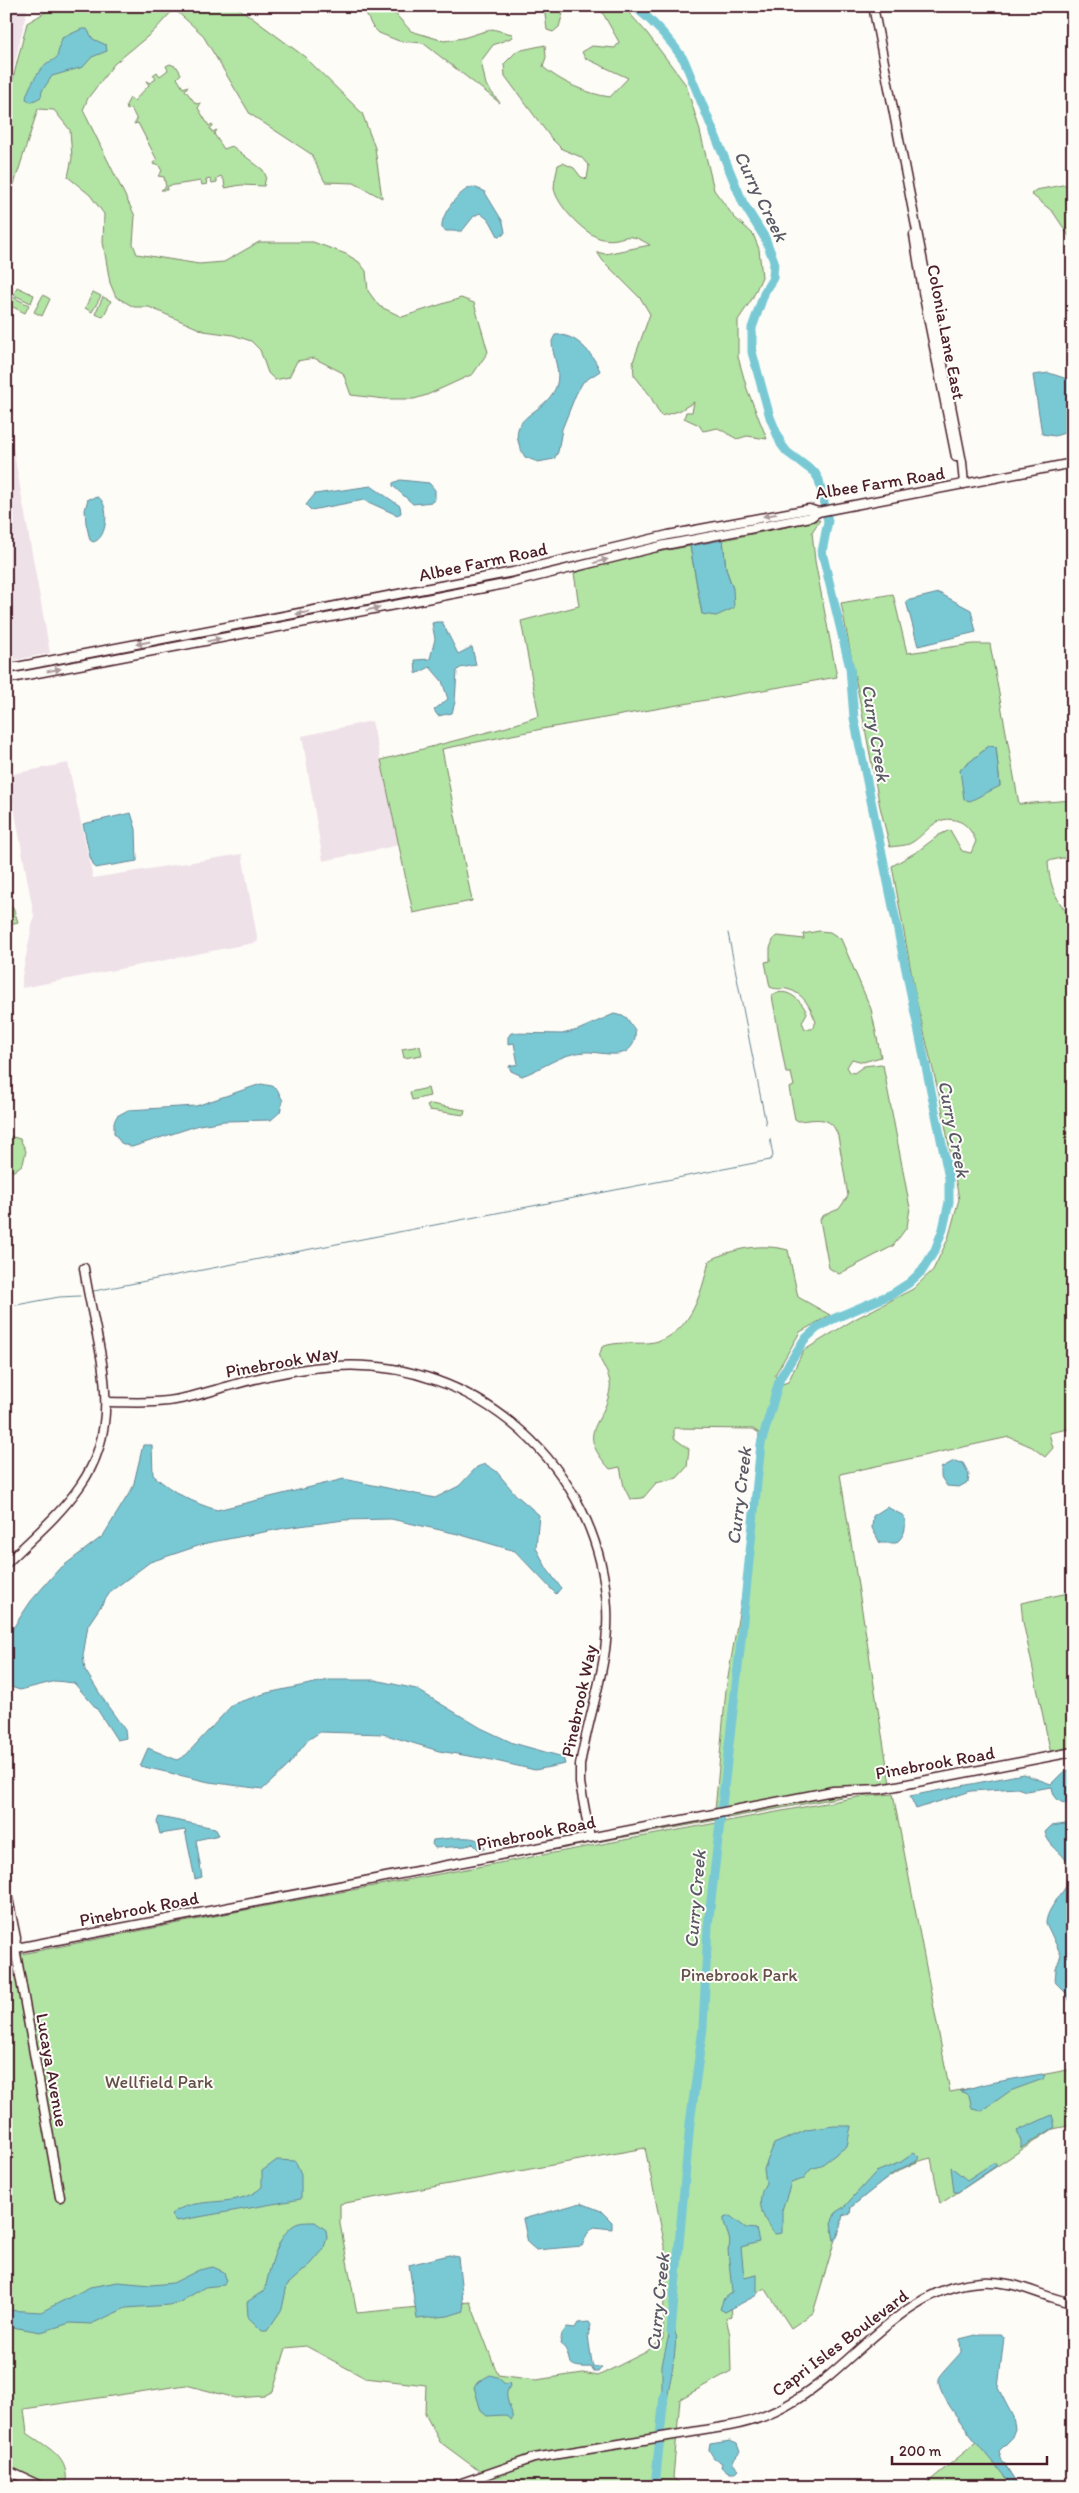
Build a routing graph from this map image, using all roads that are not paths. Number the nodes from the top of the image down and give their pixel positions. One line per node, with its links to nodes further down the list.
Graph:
1 (873, 6): 3 (street, Colonia Lane East)
2 (1073, 463): 3 (street, Albee Farm Road)
3 (964, 484): 4 (street, Albee Farm Road)
4 (818, 512): 5 (street, Albee Farm Road, one-way to 5); 6 (street, Albee Farm Road, one-way to 4)
5 (576, 557): 6 (street); 7 (street, Albee Farm Road, one-way to 7)
6 (486, 588): 8 (street, Albee Farm Road, one-way to 6)
7 (126, 646): 8 (street); 9 (street, Albee Farm Road)
8 (128, 656): 10 (street, Albee Farm Road, one-way to 8)
9 (6, 669)
10 (6, 679)
11 (84, 1268): 12 (street)
12 (107, 1402): 13 (street); 15 (street, Pinebrook Way)
13 (6, 1564)
14 (1073, 1752): 15 (street, Pinebrook Road)
15 (590, 1838): 18 (street, Pinebrook Road)
16 (6, 1888): 18 (street, Lucaya Avenue)
17 (6, 1925): 18 (street, Lucaya Avenue)
18 (10, 1949): 19 (street, Lucaya Avenue)
19 (60, 2197)
20 (1073, 2303): 23 (street, Capri Isles Boulevard)
21 (6, 2470): 22 (street)
22 (43, 2487)
23 (450, 2487)

